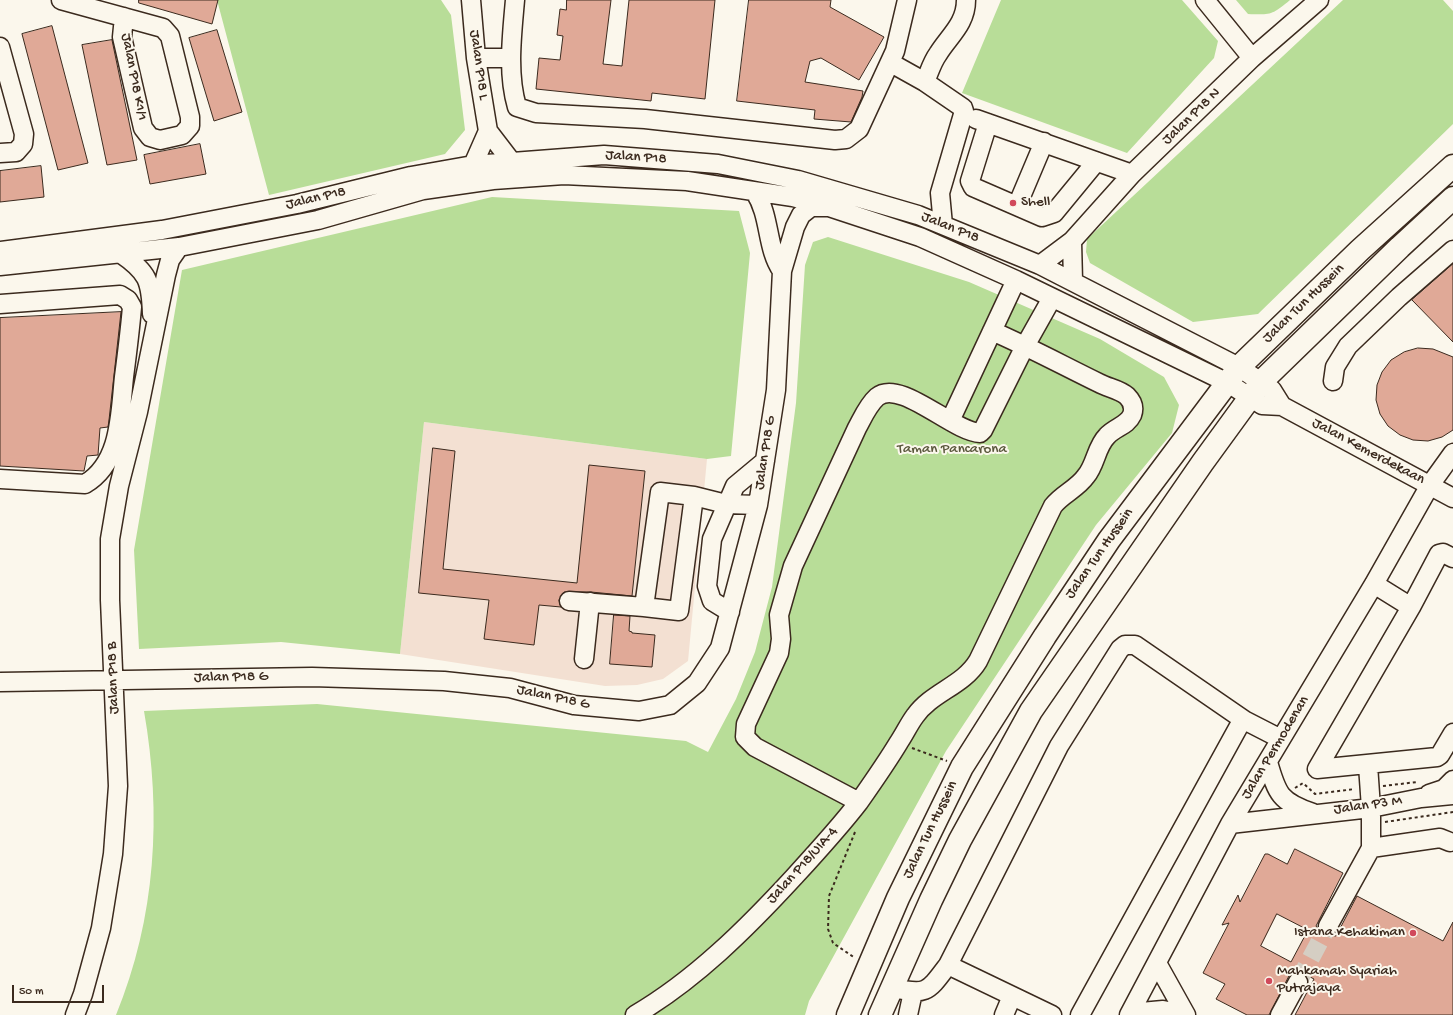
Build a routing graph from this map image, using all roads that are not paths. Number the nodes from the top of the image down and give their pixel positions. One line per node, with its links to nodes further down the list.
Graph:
1 (61, 0): 8 (street, Jalan P18 K1/1)
2 (471, 0): 10 (street, Jalan P18 L)
3 (515, 0): 11 (street)
4 (907, 0): 13 (street)
5 (966, 0): 14 (street)
6 (1205, 0): 12 (street)
7 (1319, 0): 12 (street, Jalan P18 N)
8 (124, 17): 8 (street, Jalan P18 K1/1)
9 (0, 47): 19 (street)
10 (476, 58): 11 (street); 17 (street, Jalan P18 L)
11 (511, 58): 13 (street)
12 (1252, 58): 24 (street, Jalan P18 N)
13 (890, 63): 14 (street)
14 (925, 82): 15 (street)
15 (963, 111): 16 (street); 26 (street)
16 (988, 123): 18 (street); 29 (street)
17 (488, 131): 20 (street, Jalan P18 L); 22 (street)
18 (1044, 142): 21 (street); 29 (street)
19 (0, 153)
20 (511, 161): 22 (street, Jalan P18); 30 (street, Jalan P18)
21 (1096, 162): 24 (street); 29 (street)
22 (473, 165): 35 (street, Jalan P18)
23 (1453, 166): 48 (main road, Jalan Tun Hussein)
24 (1132, 174): 32 (street, Jalan P18 N)
25 (755, 192): 28 (street, Jalan P18); 33 (street, Jalan P18); 39 (street, Jalan P18 G)
26 (940, 193): 30 (street); 31 (street)
27 (1453, 198): 50 (main road, Jalan Tun Hussein)
28 (829, 206): 39 (street, Jalan P18 G); 40 (street, Jalan P18)
29 (1017, 206)
30 (918, 215): 31 (street, Jalan P18)
31 (942, 225): 37 (street, Jalan P18)
32 (1072, 241): 37 (street, Jalan P18 N); 41 (street)
33 (179, 247): 36 (street, Jalan P18); 46 (street, Jalan P18 B)
34 (1453, 250): 49 (street)
35 (0, 251)
36 (120, 253): 38 (street, Jalan P18); 46 (street, Jalan P18 B)
37 (1040, 265): 41 (street, Jalan P18)
38 (0, 266)
39 (782, 271): 54 (street, Jalan P18 G)
40 (1016, 280): 42 (street, Jalan P18); 44 (street)
41 (1073, 281): 48 (street, Jalan P18)
42 (1052, 298): 45 (street); 48 (street, Jalan P18)
43 (0, 304): 47 (street)
44 (992, 331): 45 (street); 51 (street)
45 (1025, 346): 51 (street); 79 (street, Jalan P18/UIA-4)
46 (152, 347): 47 (street); 52 (street, Jalan P18 B)
47 (128, 349): 52 (street)
48 (1234, 375): 50 (street, Jalan Kemerdekaan); 95 (main road, Jalan Tun Hussein)
49 (1333, 381)
50 (1256, 389): 56 (street, Jalan Kemerdekaan); 89 (main road, Jalan Tun Hussein)
51 (950, 421): 79 (street)
52 (125, 433): 55 (street); 69 (street, Jalan P18 B)
53 (1453, 452): 56 (street, Jalan Permodenan)
54 (765, 461): 59 (street); 60 (street, Jalan P18 G)
55 (0, 478)
56 (1430, 485): 58 (street, Jalan Kemerdekaan); 62 (street, Jalan Permodenan)
57 (694, 496): 59 (street); 65 (street); 65 (street)
58 (1453, 498)
59 (726, 504): 60 (street); 67 (street)
60 (758, 505): 67 (street, Jalan P18 G)
61 (1453, 558): 66 (street)
62 (1374, 584): 66 (street); 73 (street, Jalan Permodenan)
63 (569, 601): 64 (street)
64 (590, 602): 65 (street); 68 (street)
65 (644, 606)
66 (1411, 607): 75 (street)
67 (730, 612): 69 (street, Jalan P18 G)
68 (584, 659)
69 (114, 681): 70 (street, Jalan P18 G); 93 (street, Jalan P18 B)
70 (0, 682)
71 (1244, 720): 73 (street); 87 (street); 100 (street)
72 (1453, 733): 75 (street)
73 (1281, 739): 74 (street, Jalan Permodenan)
74 (1268, 762): 81 (street, Jalan P3 M); 82 (street, Jalan Permodenan)
75 (1368, 765): 80 (street)
76 (1453, 780): 78 (street, Jalan P3 M)
77 (1453, 795): 78 (street, Jalan P3 M)
78 (1421, 798): 80 (street, Jalan P3 M)
79 (858, 802): 94 (street, Jalan P18/UIA-4)
80 (1371, 808): 81 (street, Jalan P3 M); 84 (street)
81 (1314, 814): 82 (street, Jalan P3 M)
82 (1230, 824): 86 (street, Jalan Permodenan)
83 (1450, 842): 84 (street)
84 (1371, 848): 85 (street)
85 (1328, 926)
86 (1157, 963): 92 (street, Jalan Permodenan); 101 (street)
87 (948, 965): 90 (street); 91 (street)
88 (1298, 982): 102 (street)
89 (892, 988): 90 (street); 96 (main road, Jalan Tun Hussein)
90 (913, 992): 97 (street)
91 (1012, 996): 98 (street); 99 (street)
92 (1130, 1014): 101 (street)
93 (75, 1015)
94 (635, 1015)
95 (848, 1015)
96 (880, 1015)
97 (908, 1015)
98 (1004, 1015)
99 (1052, 1015)
100 (1080, 1015)
101 (1186, 1015)
102 (1280, 1015)

